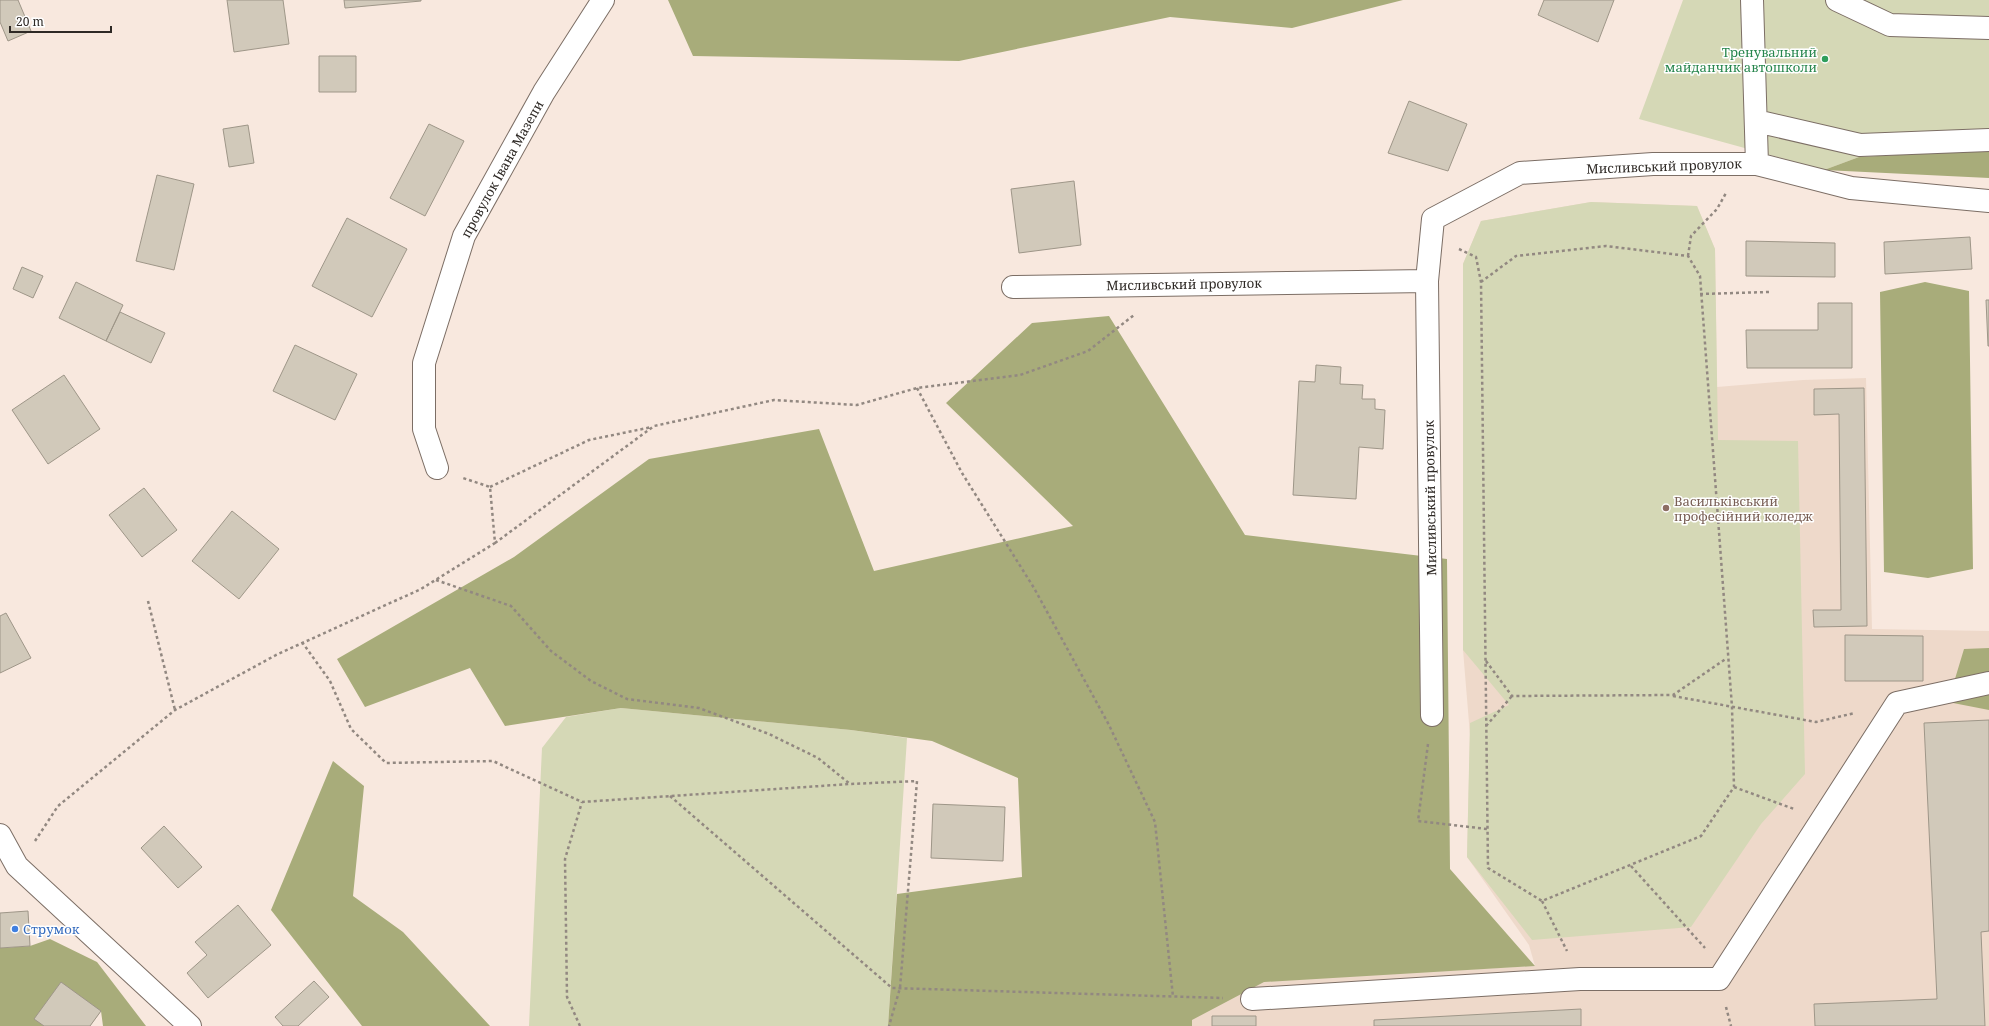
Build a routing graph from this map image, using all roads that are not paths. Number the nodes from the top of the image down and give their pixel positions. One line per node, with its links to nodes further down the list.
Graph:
1 (603, 0): 11 (street, провулок Івана Мазепи)
2 (1752, 0): 5 (street)
3 (1837, 0): 4 (street)
4 (1989, 28)
5 (1756, 121): 6 (street); 7 (street)
6 (1989, 140)
7 (1749, 163): 8 (street, Мисливський провулок); 9 (street, Мисливський провулок)
8 (1989, 201)
9 (1427, 281): 10 (street, Мисливський провулок); 13 (street, Мисливський провулок)
10 (1013, 287)
11 (437, 468)
12 (1989, 683): 16 (street)
13 (1432, 715)
14 (0, 835): 15 (street)
15 (9, 868): 17 (street)
16 (1252, 999)
17 (190, 1026)

